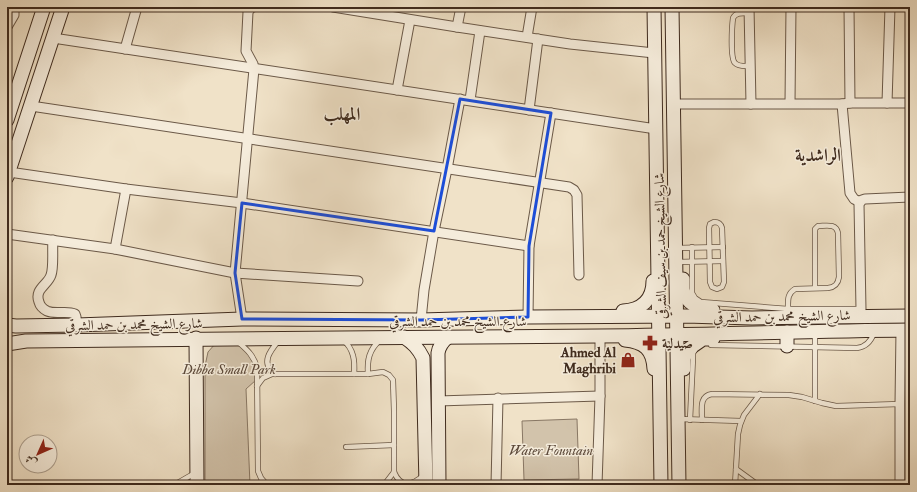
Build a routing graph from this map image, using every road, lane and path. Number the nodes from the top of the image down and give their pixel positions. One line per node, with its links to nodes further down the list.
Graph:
1 (14, 7): 16 (street)
2 (44, 7): 38 (main road)
3 (63, 7): 20 (main road)
4 (138, 7): 22 (street)
5 (253, 7): 25 (street)
6 (333, 7): 15 (street)
7 (461, 7): 17 (street)
8 (532, 7): 19 (street)
9 (654, 7): 23 (main road, شارع الشيخ حمد بن سيف الشرقي)
10 (672, 7): 31 (main road, شارع الشيخ حمد بن سيف الشرقي)
11 (791, 7): 33 (street)
12 (849, 7): 34 (street)
13 (890, 7): 29 (street)
14 (749, 10): 24 (street); 24 (lane)
15 (410, 20): 17 (street); 26 (street)
16 (7, 27)
17 (457, 27): 18 (street)
18 (480, 31): 19 (street); 28 (street)
19 (527, 37): 21 (street)
20 (53, 38): 22 (street); 35 (main road)
21 (538, 39): 23 (street); 36 (street)
22 (125, 49): 25 (street)
23 (654, 53): 39 (main road, شارع الشيخ حمد بن سيف الشرقي)
24 (750, 66): 32 (street)
25 (254, 69): 26 (street); 40 (street)
26 (397, 90): 27 (street)
27 (460, 99): 28 (street); 41 (street)
28 (470, 100): 36 (street)
29 (887, 103): 30 (street); 34 (street)
30 (910, 103)
31 (673, 104): 32 (street); 53 (main road, شارع الشيخ حمد بن سيف الشرقي)
32 (751, 104): 33 (street)
33 (790, 104): 34 (street)
34 (846, 104): 46 (street)
35 (31, 106): 40 (street); 42 (main road)
36 (529, 110): 37 (street)
37 (551, 113): 39 (street); 43 (street)
38 (7, 120)
39 (656, 129): 50 (main road, شارع الشيخ حمد بن سيف الشرقي)
40 (248, 138): 41 (street); 47 (street)
41 (448, 169): 43 (street); 48 (street)
42 (8, 174): 44 (street)
43 (540, 183): 52 (street); 61 (street)
44 (126, 189): 47 (street); 56 (street)
45 (910, 197): 46 (street)
46 (860, 202): 65 (street)
47 (242, 203): 48 (street); 60 (street)
48 (434, 232): 52 (street); 73 (street)
49 (7, 234): 51 (street)
50 (657, 236): 66 (main road, شارع الشيخ حمد بن سيف الشرقي); 70 (main road)
51 (53, 240): 56 (street); 75 (street)
52 (529, 246): 69 (street)
53 (683, 247): 54 (lane); 59 (main road, شارع الشيخ حمد بن سيف الشرقي)
54 (709, 247): 55 (lane); 55 (lane); 57 (lane)
55 (723, 247): 58 (lane)
56 (115, 249): 60 (street)
57 (710, 261): 58 (lane); 58 (lane); 59 (lane)
58 (723, 261)
59 (683, 262): 64 (lane); 67 (main road, شارع الشيخ حمد بن سيف الشرقي); 71 (main road)
60 (236, 273): 62 (street); 72 (street)
61 (579, 275)
62 (358, 281)
63 (815, 288): 63 (lane); 64 (lane)
64 (788, 309): 65 (lane)
65 (860, 313): 68 (main road, شارع الشيخ محمد بن حمد الشرقي); 71 (main road, شارع الشيخ محمد بن حمد الشرقي)
66 (658, 316): 67 (main road, شارع الشيخ محمد بن حمد الشرقي); 70 (main road, شارع الشيخ محمد بن حمد الشرقي); 81 (main road, شارع الشيخ حمد بن سيف الشرقي)
67 (677, 316): 71 (main road, شارع الشيخ محمد بن حمد الشرقي); 82 (main road, شارع الشيخ حمد بن سيف الشرقي)
68 (910, 316)
69 (528, 317): 70 (main road, شارع الشيخ محمد بن حمد الشرقي); 73 (main road, شارع الشيخ محمد بن حمد الشرقي)
70 (579, 317)
71 (752, 318)
72 (242, 319): 73 (main road, شارع الشيخ محمد بن حمد الشرقي); 75 (main road, شارع الشيخ محمد بن حمد الشرقي)
73 (421, 320)
74 (7, 325): 75 (main road, شارع الشيخ محمد بن حمد الشرقي)
75 (77, 325)
76 (875, 330): 77 (main road, شارع الشيخ محمد بن حمد الشرقي); 78 (main road, شارع الشيخ محمد بن حمد الشرقي); 94 (lane)
77 (906, 330): 106 (street)
78 (815, 331): 80 (main road, شارع الشيخ محمد بن حمد الشرقي); 94 (lane)
79 (756, 332): 80 (main road, شارع الشيخ محمد بن حمد الشرقي); 82 (main road, شارع الشيخ محمد بن حمد الشرقي); 108 (main road)
80 (787, 332): 93 (main road)
81 (659, 334): 82 (main road, شارع الشيخ محمد بن حمد الشرقي); 84 (main road, شارع الشيخ محمد بن حمد الشرقي); 107 (main road, شارع الشيخ حمد بن سيف الشرقي)
82 (677, 334): 108 (main road, شارع الشيخ حمد بن سيف الشرقي)
83 (448, 336): 84 (main road, شارع الشيخ محمد بن حمد الشرقي); 86 (main road, شارع الشيخ محمد بن حمد الشرقي); 96 (main road)
84 (577, 336): 91 (main road)
85 (385, 337): 86 (main road, شارع الشيخ محمد بن حمد الشرقي); 88 (main road, شارع الشيخ محمد بن حمد الشرقي); 99 (lane)
86 (404, 337): 95 (main road)
87 (196, 338): 89 (main road, شارع الشيخ محمد بن حمد الشرقي); 92 (main road, شارع الشيخ محمد بن حمد الشرقي); 114 (main road)
88 (340, 338): 90 (main road, شارع الشيخ محمد بن حمد الشرقي); 98 (lane)
89 (234, 339): 90 (main road, شارع الشيخ محمد بن حمد الشرقي); 100 (lane)
90 (280, 339): 97 (lane)
91 (600, 339): 102 (street); 107 (main road)
92 (7, 344)
93 (787, 346): 94 (lane); 108 (lane)
94 (815, 347): 105 (lane)
95 (424, 364): 96 (main road); 116 (main road)
96 (438, 364): 104 (main road)
97 (275, 374): 98 (lane); 100 (lane)
98 (354, 374): 99 (lane)
99 (368, 374): 111 (lane)
100 (258, 386): 119 (lane)
101 (760, 394): 105 (lane); 109 (lane); 110 (lane)
102 (600, 396): 103 (street); 123 (street)
103 (498, 398): 104 (street); 122 (street)
104 (438, 401): 121 (main road)
105 (815, 401): 106 (lane)
106 (900, 404): 128 (street)
107 (660, 412): 124 (main road, شارع الشيخ حمد بن سيف الشرقي)
108 (682, 417): 109 (lane); 125 (main road, شارع الشيخ حمد بن سيف الشرقي)
109 (702, 420): 110 (lane)
110 (741, 421): 113 (lane)
111 (394, 445): 112 (lane); 115 (lane)
112 (346, 447)
113 (736, 469): 126 (lane); 127 (lane)
114 (197, 472): 117 (lane); 118 (main road)
115 (394, 472): 116 (lane); 120 (lane)
116 (425, 480)
117 (174, 485)
118 (197, 485)
119 (267, 485)
120 (384, 485)
121 (439, 485)
122 (496, 485)
123 (597, 485)
124 (661, 485)
125 (679, 485)
126 (735, 485)
127 (758, 485)
128 (900, 485)

